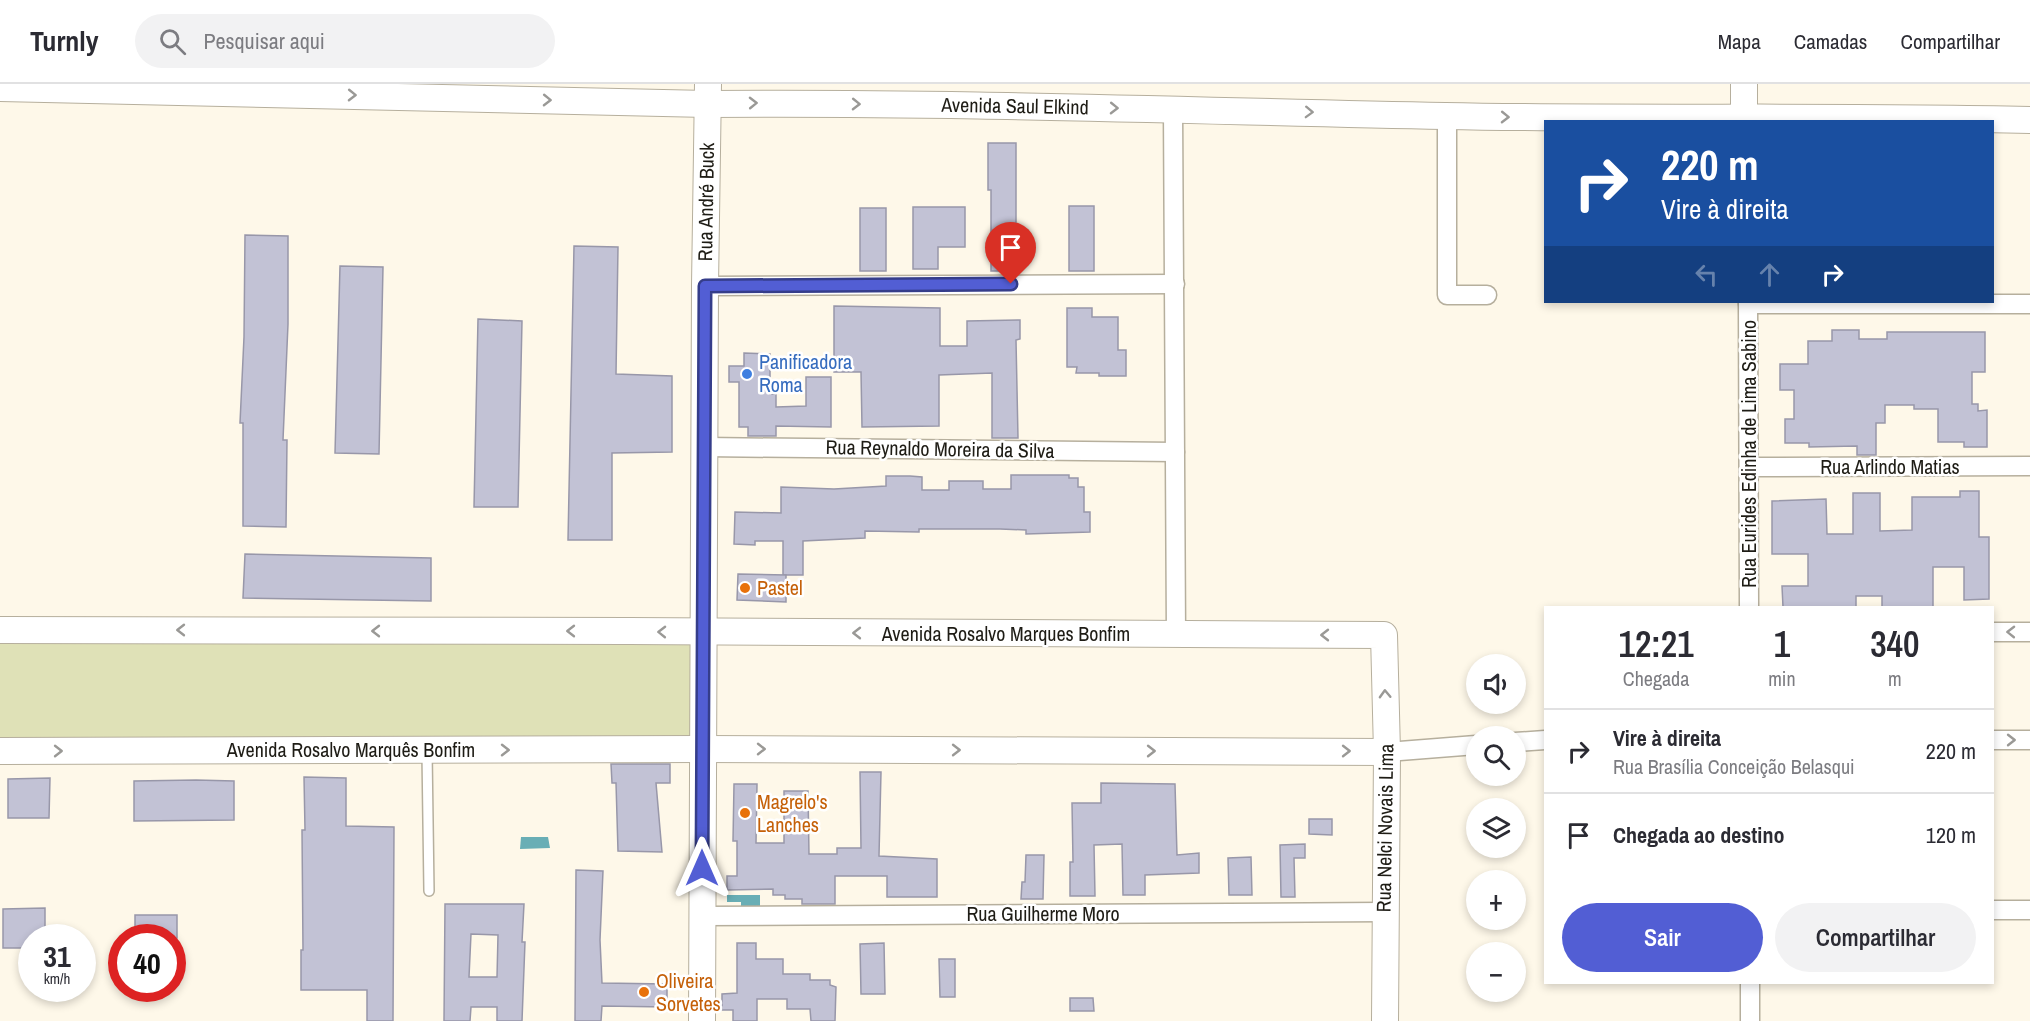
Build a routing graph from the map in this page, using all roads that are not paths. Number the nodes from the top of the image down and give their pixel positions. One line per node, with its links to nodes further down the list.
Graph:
1 (1744, 84): 6 (street)
2 (0, 88): 3 (street, Avenida Saul Elkind, one-way to 3)
3 (708, 94): 4 (street, Avenida Saul Elkind, one-way to 4); 9 (street, Rua André Buck)
4 (1173, 109): 5 (street, Avenida Saul Elkind, one-way to 5); 8 (street)
5 (1446, 116): 6 (street, Avenida Saul Elkind, one-way to 6); 10 (street)
6 (1744, 120): 7 (street, Avenida Saul Elkind)
7 (2030, 120)
8 (1175, 284): 9 (street); 14 (street)
9 (705, 286): 13 (street, Rua André Buck)
10 (1487, 296)
11 (1748, 303): 12 (street); 16 (street, Rua Eurides Edinha de Lima Sabino)
12 (2030, 304)
13 (705, 447): 14 (street, Rua Reynaldo Moreira da Silva); 21 (street, Rua André Buck)
14 (1175, 452): 22 (street)
15 (2030, 466): 16 (street, Rua Arlindo Matias)
16 (1749, 467): 17 (street, Rua Eurides Edinha de Lima Sabino)
17 (1749, 606)
18 (0, 630): 21 (street, Avenida Rosalvo Marques Bonfim, one-way to 18)
19 (1994, 632): 20 (street, one-way to 19)
20 (2030, 632)
21 (704, 633): 22 (street, Avenida Rosalvo Marques Bonfim, one-way to 21); 29 (street, Rua André Buck)
22 (1176, 635): 23 (street, Avenida Rosalvo Marques Bonfim, one-way to 22)
23 (1384, 636): 32 (street, Rua Nelci Novais Lima, one-way to 23)
24 (1544, 740): 27 (street)
25 (1994, 740): 26 (street, one-way to 26)
26 (2030, 740)
27 (1526, 741)
28 (1466, 746): 32 (street)
29 (703, 749): 30 (street, Avenida Rosalvo Marquês Bonfim, one-way to 29); 32 (street, one-way to 32); 37 (street, Rua André Buck)
30 (427, 750): 31 (street, Avenida Rosalvo Marquês Bonfim, one-way to 30); 33 (lane)
31 (0, 751)
32 (1387, 752): 36 (street, Rua Nelci Novais Lima)
33 (429, 891)
34 (1994, 909): 35 (street)
35 (2030, 910)
36 (1384, 912): 37 (street, Rua Guilherme Moro); 40 (street, Rua Nelci Novais Lima)
37 (702, 916): 39 (street, Rua André Buck)
38 (1750, 984): 41 (street)
39 (702, 1021)
40 (1385, 1021)
41 (1750, 1021)

